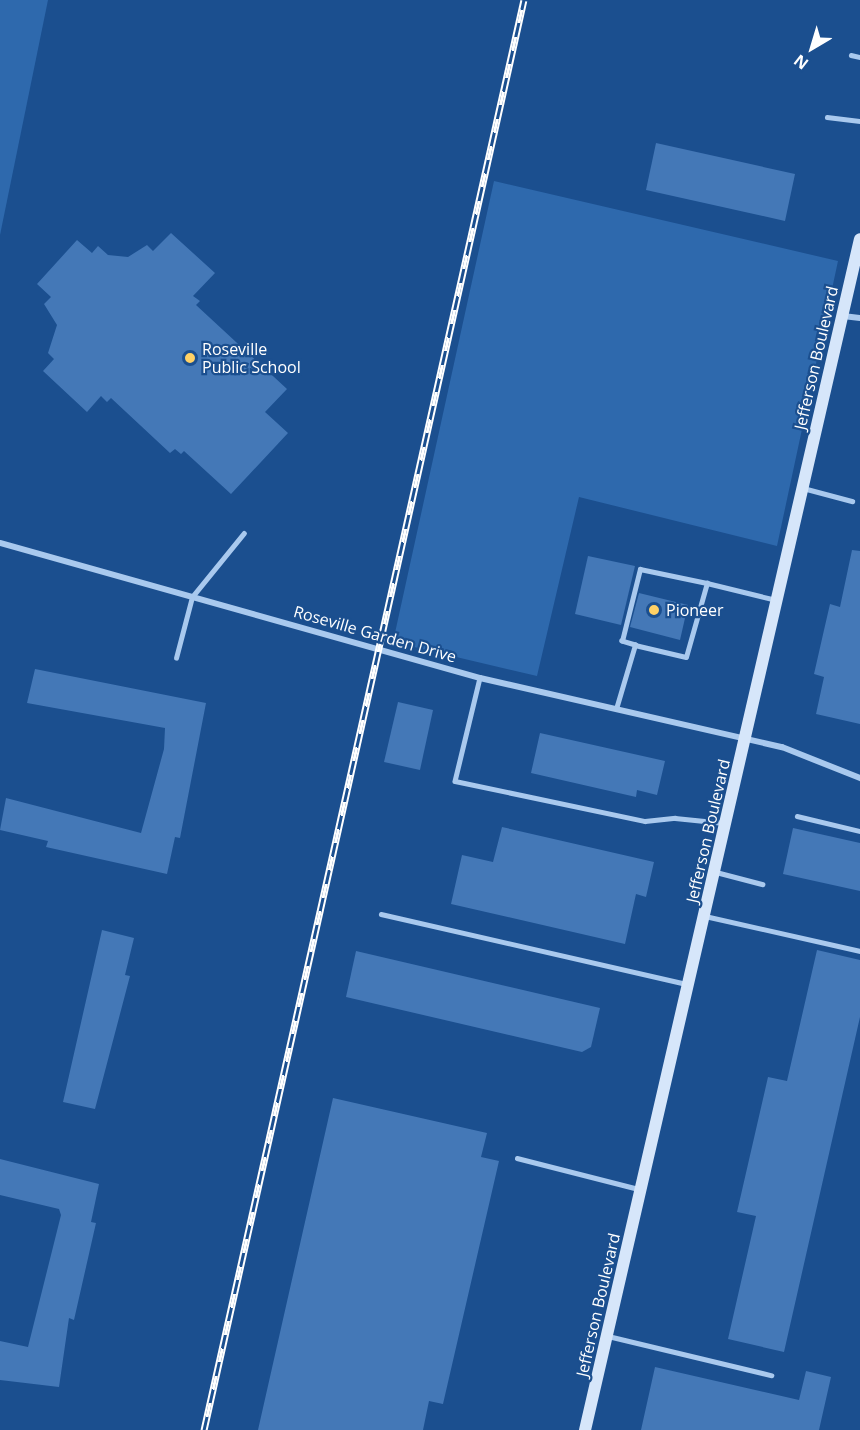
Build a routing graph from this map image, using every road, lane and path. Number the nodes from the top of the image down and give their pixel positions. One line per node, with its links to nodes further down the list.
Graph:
1 (851, 55): 2 (lane)
2 (860, 57)
3 (827, 117): 4 (lane)
4 (860, 121)
5 (860, 239): 6 (street, Jefferson Boulevard)
6 (843, 316): 7 (street); 8 (street, Jefferson Boulevard)
7 (860, 318)
8 (803, 489): 9 (lane); 15 (street, Jefferson Boulevard)
9 (852, 501)
10 (244, 533): 14 (lane)
11 (1, 543): 12 (street); 14 (street, Roseville Garden Drive)
12 (0, 552)
13 (707, 583): 15 (lane); 16 (lane); 16 (lane)
14 (192, 597): 17 (lane); 18 (street, Roseville Garden Drive)
15 (778, 601): 20 (street, Jefferson Boulevard)
16 (635, 645): 19 (lane)
17 (176, 658)
18 (480, 678): 19 (street, Roseville Garden Drive); 23 (lane)
19 (616, 709): 20 (street, Roseville Garden Drive)
20 (746, 740): 21 (street, Roseville Garden Drive); 23 (street, Jefferson Boulevard)
21 (860, 778)
22 (797, 816): 24 (lane)
23 (727, 824): 25 (street, Jefferson Boulevard)
24 (860, 831)
25 (715, 872): 26 (lane); 28 (street, Jefferson Boulevard)
26 (762, 884)
27 (381, 914): 30 (lane)
28 (705, 916): 29 (lane); 30 (street, Jefferson Boulevard)
29 (860, 951)
30 (689, 985): 32 (street, Jefferson Boulevard)
31 (517, 1158): 32 (lane)
32 (642, 1190): 33 (street, Jefferson Boulevard)
33 (608, 1336): 34 (lane); 35 (street, Jefferson Boulevard)
34 (771, 1376)
35 (585, 1430)

